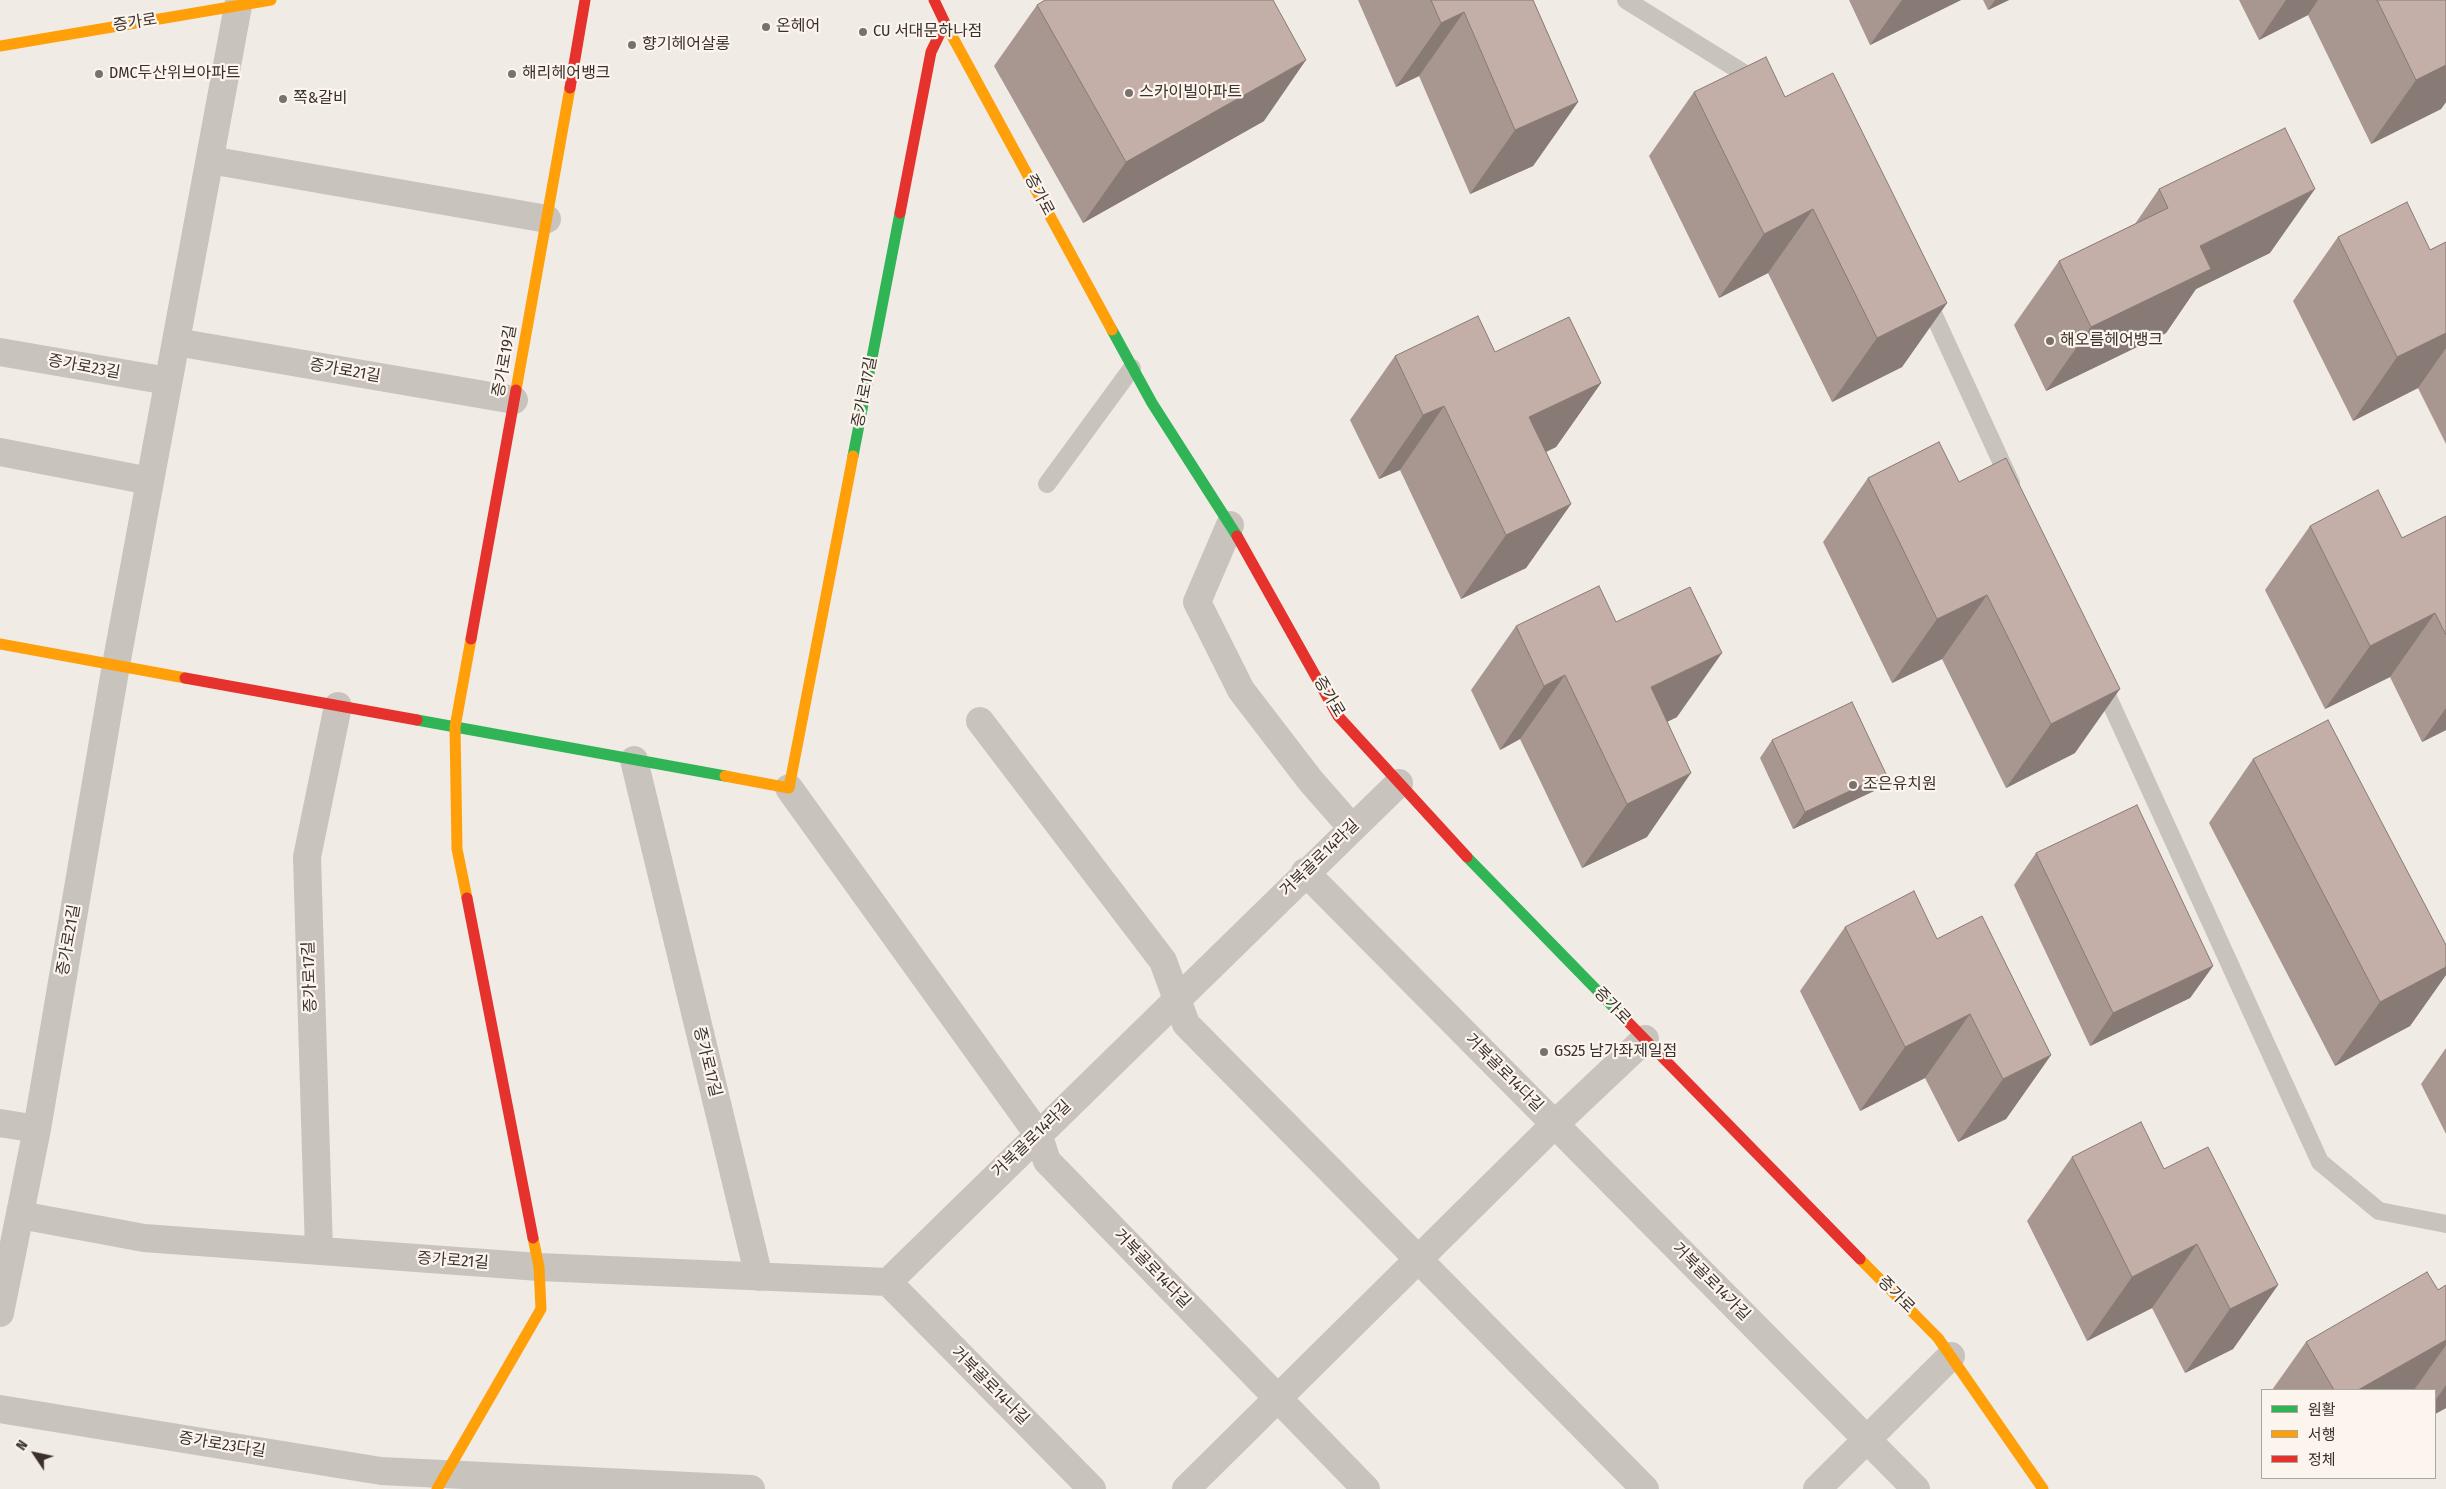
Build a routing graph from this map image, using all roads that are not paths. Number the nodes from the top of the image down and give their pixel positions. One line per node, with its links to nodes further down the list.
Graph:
1 (271, 0): 5 (street, 증가로)
2 (584, 0): 10 (street, 증가로19길)
3 (934, 0): 6 (street)
4 (1626, 0): 8 (lane)
5 (238, 6): 7 (street, 증가로); 9 (street, 증가로21길)
6 (945, 23): 14 (street, 증가로); 30 (street, 증가로17길)
7 (0, 46)
8 (1775, 92)
9 (210, 160): 10 (street); 12 (street, 증가로21길)
10 (547, 219): 16 (street, 증가로19길)
11 (1918, 280): 20 (lane)
12 (176, 342): 15 (street, 증가로21길); 16 (street, 증가로21길)
13 (0, 352): 15 (street, 증가로23길)
14 (1132, 368): 19 (lane); 21 (street, 증가로)
15 (168, 381): 18 (street, 증가로21길)
16 (514, 400): 27 (street, 증가로19길)
17 (0, 452): 18 (street)
18 (150, 481): 24 (street, 증가로21길)
19 (1047, 484)
20 (2018, 498)
21 (1230, 525): 29 (street, 증가로); 31 (street)
22 (0, 644): 24 (street)
23 (2092, 662): 40 (lane)
24 (116, 665): 25 (street); 37 (street, 증가로21길)
25 (338, 706): 27 (street); 41 (street, 증가로17길)
26 (980, 721): 33 (street)
27 (455, 727): 28 (street); 43 (street)
28 (634, 760): 30 (street); 44 (street, 증가로17길)
29 (1399, 783): 31 (street, 거북골로14라길); 34 (street, 증가로)
30 (789, 788): 38 (street)
31 (1352, 828): 32 (street, 거북골로14라길)
32 (1305, 872): 33 (street, 거북골로14라길); 36 (street, 거북골로14다길)
33 (1178, 998): 38 (street, 거북골로14라길); 42 (street)
34 (1645, 1039): 36 (street, 거북골로14다길); 47 (street, 증가로)
35 (0, 1123): 37 (street)
36 (1555, 1124): 42 (street, 거북골로14다길); 50 (street, 거북골로14가길)
37 (37, 1129): 39 (street, 증가로21길)
38 (1038, 1134): 45 (street, 거북골로14라길); 48 (street, 거북골로14다길)
39 (20, 1215): 41 (street, 증가로21길); 46 (street, 증가로21길)
40 (2446, 1224)
41 (318, 1251): 43 (street, 증가로21길)
42 (1417, 1260): 48 (street, 거북골로14다길); 56 (street)
43 (540, 1267): 44 (street, 증가로21길); 51 (street)
44 (759, 1277): 45 (street, 증가로21길)
45 (888, 1282): 52 (street, 거북골로14나길)
46 (0, 1313)
47 (1951, 1356): 50 (street); 59 (street, 증가로)
48 (1277, 1397): 54 (street, 거북골로14다길); 55 (street)
49 (0, 1409): 51 (street, 증가로23다길)
50 (1867, 1439): 57 (street); 58 (street, 거북골로14가길)
51 (441, 1482): 53 (street, 증가로23다길)
52 (1088, 1488)
53 (751, 1489)
54 (1186, 1489)
55 (1366, 1489)
56 (1645, 1489)
57 (1817, 1489)
58 (1916, 1489)
59 (2043, 1489)

